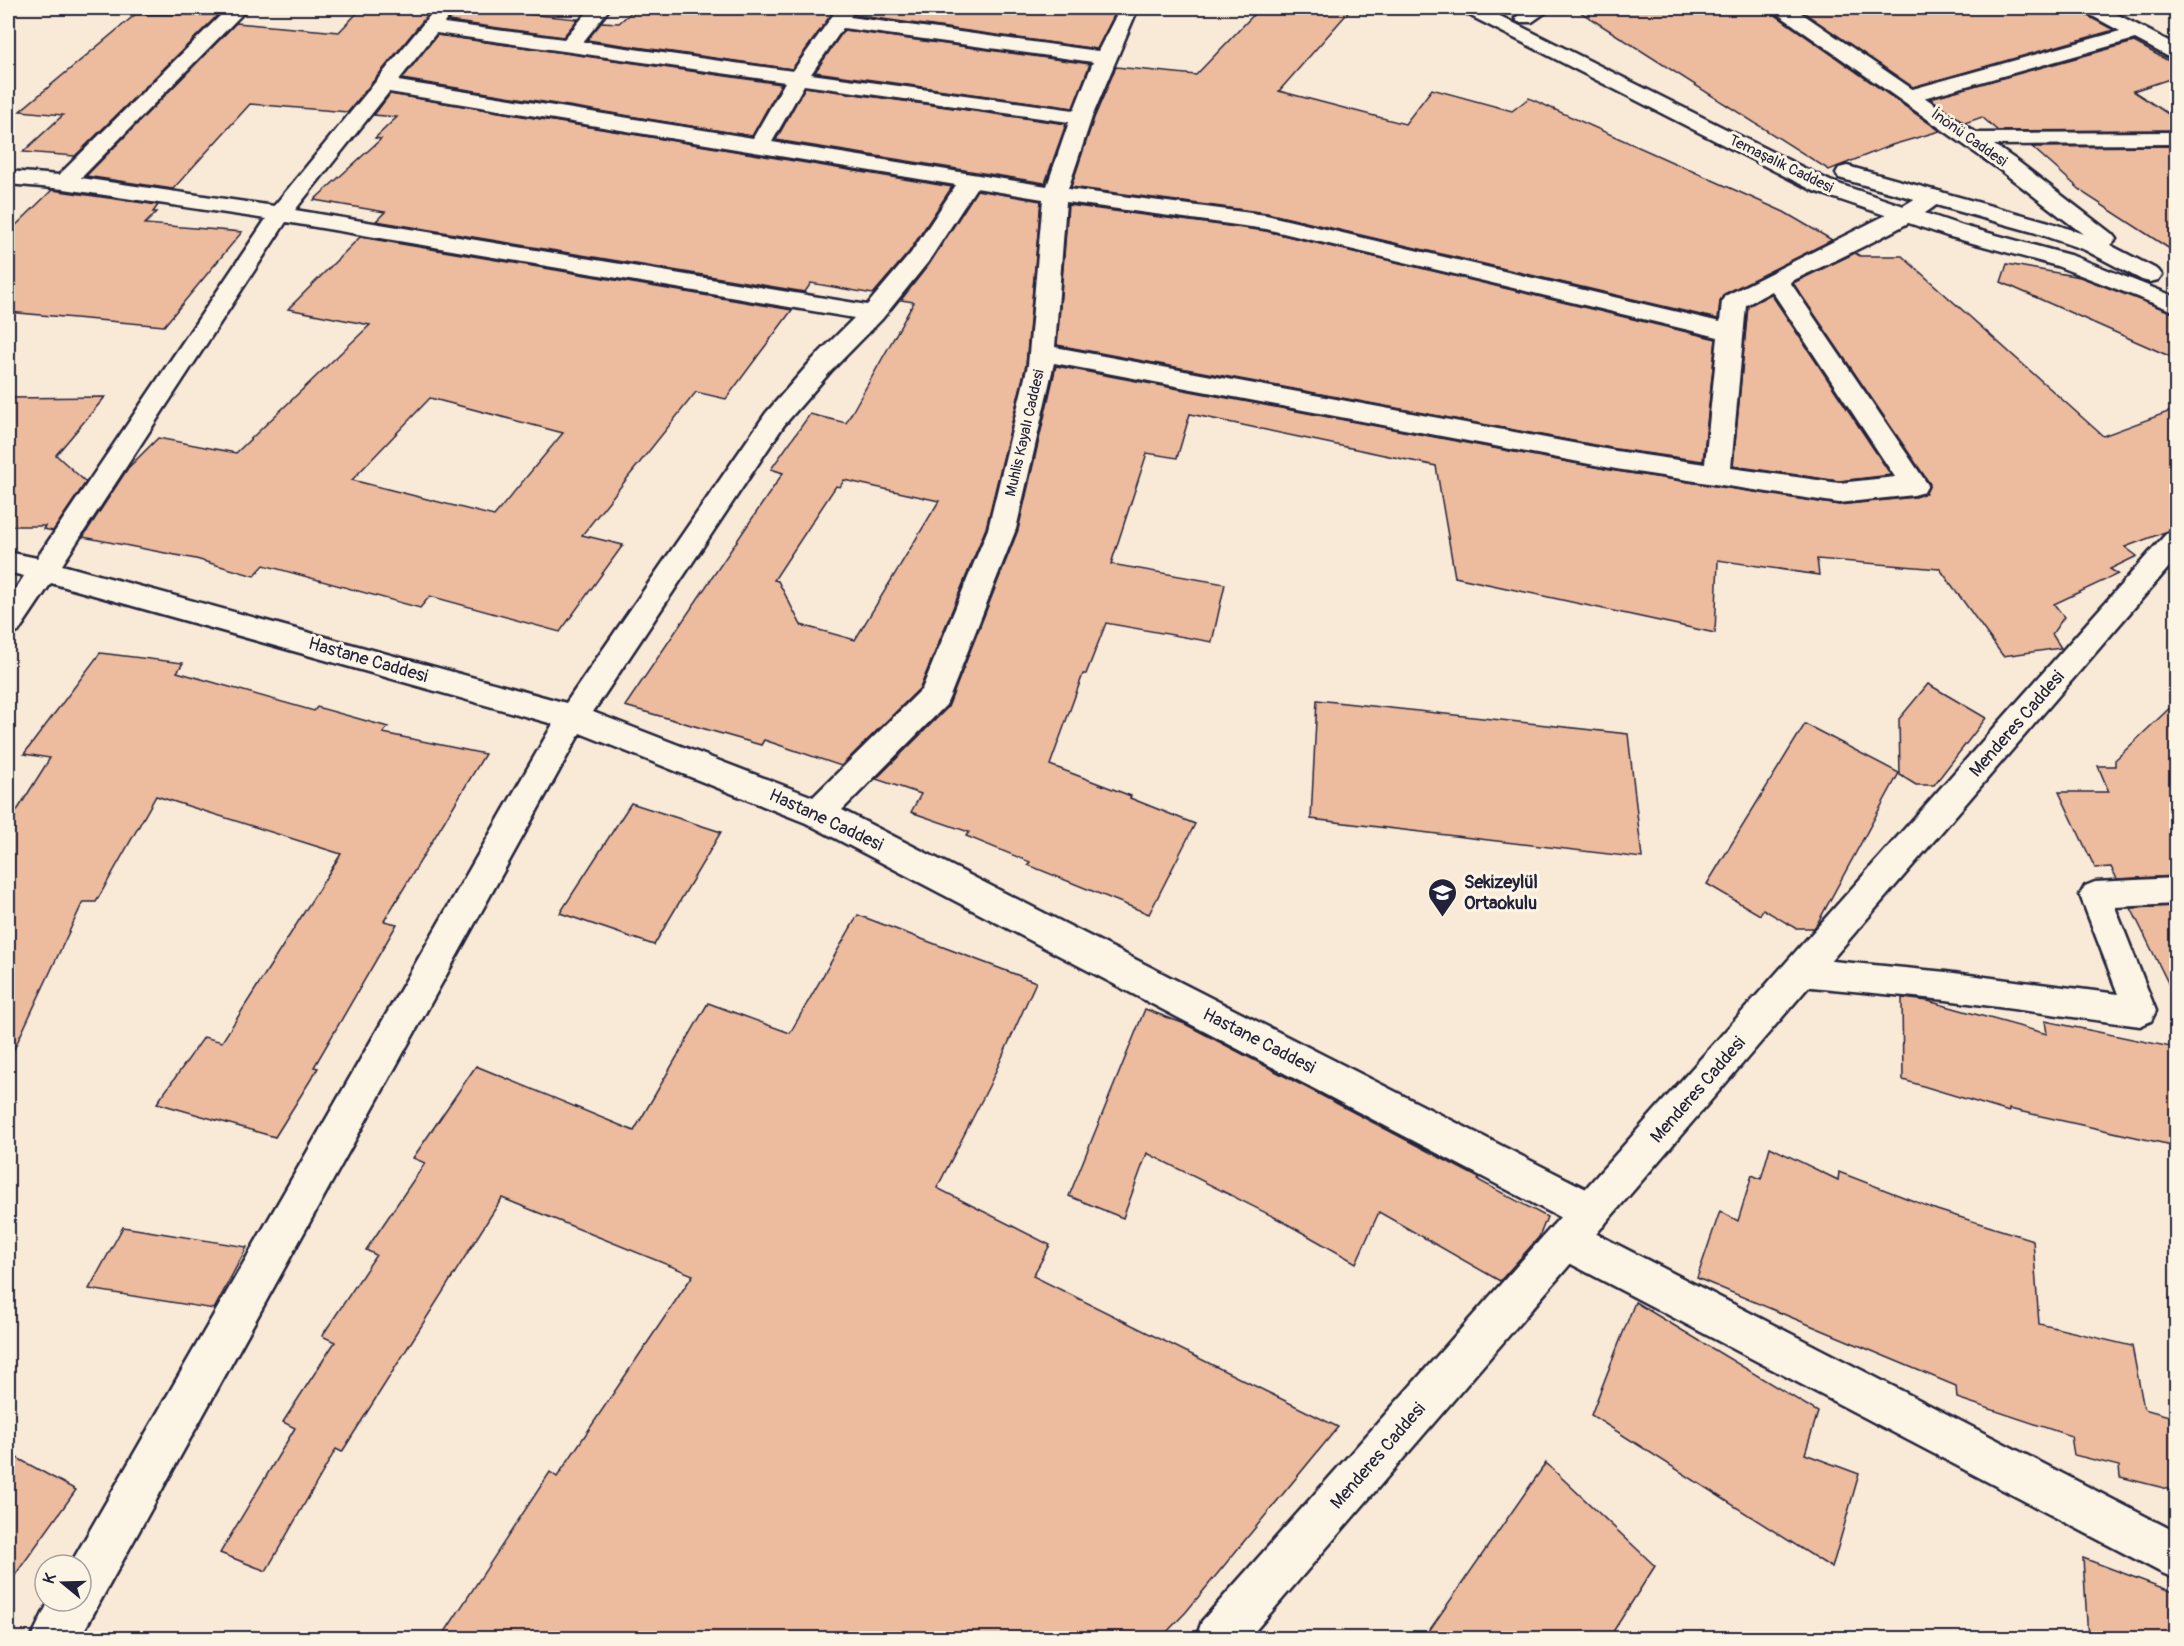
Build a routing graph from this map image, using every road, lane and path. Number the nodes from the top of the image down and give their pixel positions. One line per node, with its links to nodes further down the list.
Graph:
1 (238, 8): 24 (street)
2 (446, 8): 11 (street)
3 (601, 8): 13 (street)
4 (1129, 8): 15 (street, Muhlis Kayalı Caddesi)
5 (1470, 8): 29 (street, Temaşalık Caddesi)
6 (1489, 8): 9 (street, Temaşalık Caddesi)
7 (1782, 8): 18 (street, İnönü Caddesi)
8 (2092, 8): 12 (street)
9 (1534, 13): 27 (street, Temaşalık Caddesi)
10 (842, 14): 15 (street); 16 (street)
11 (431, 27): 13 (street); 17 (street)
12 (2138, 32): 14 (street); 18 (street)
13 (569, 46): 16 (street)
14 (2176, 53)
15 (1105, 58): 19 (street, Muhlis Kayalı Caddesi)
16 (798, 78): 19 (street); 22 (street)
17 (384, 85): 22 (street); 28 (street)
18 (1909, 96): 21 (street, İnönü Caddesi)
19 (1081, 117): 26 (street, Muhlis Kayalı Caddesi)
20 (2176, 138): 21 (street)
21 (1972, 139): 30 (street, İnönü Caddesi)
22 (759, 146): 23 (street)
23 (970, 180): 26 (street); 34 (street)
24 (64, 182): 25 (street); 28 (street)
25 (12, 183)
26 (1055, 194): 35 (street); 36 (street, Muhlis Kayalı Caddesi)
27 (1934, 197): 29 (street); 30 (street, Temaşalık Caddesi)
28 (280, 214): 34 (street); 40 (street)
29 (1906, 214): 31 (street); 33 (street, Temaşalık Caddesi)
30 (2151, 275): 32 (street, Temaşalık Caddesi)
31 (1776, 280): 35 (street); 37 (street)
32 (2176, 285)
33 (2176, 304)
34 (873, 314): 42 (street)
35 (1730, 332): 37 (street)
36 (1042, 353): 37 (street); 43 (street, Muhlis Kayalı Caddesi)
37 (1717, 475)
38 (2176, 541): 45 (street, Menderes Caddesi)
39 (8, 562): 40 (street, Hastane Caddesi)
40 (44, 570): 41 (street); 42 (street, Hastane Caddesi)
41 (8, 624)
42 (573, 717): 43 (street, Hastane Caddesi); 48 (street)
43 (818, 813): 46 (street, Hastane Caddesi)
44 (2176, 891): 45 (lane)
45 (1801, 972): 46 (street, Menderes Caddesi)
46 (1578, 1226): 47 (street, Hastane Caddesi); 51 (street, Menderes Caddesi)
47 (2176, 1556)
48 (93, 1569)
49 (68, 1613): 50 (street)
50 (54, 1638)
51 (1219, 1638)

